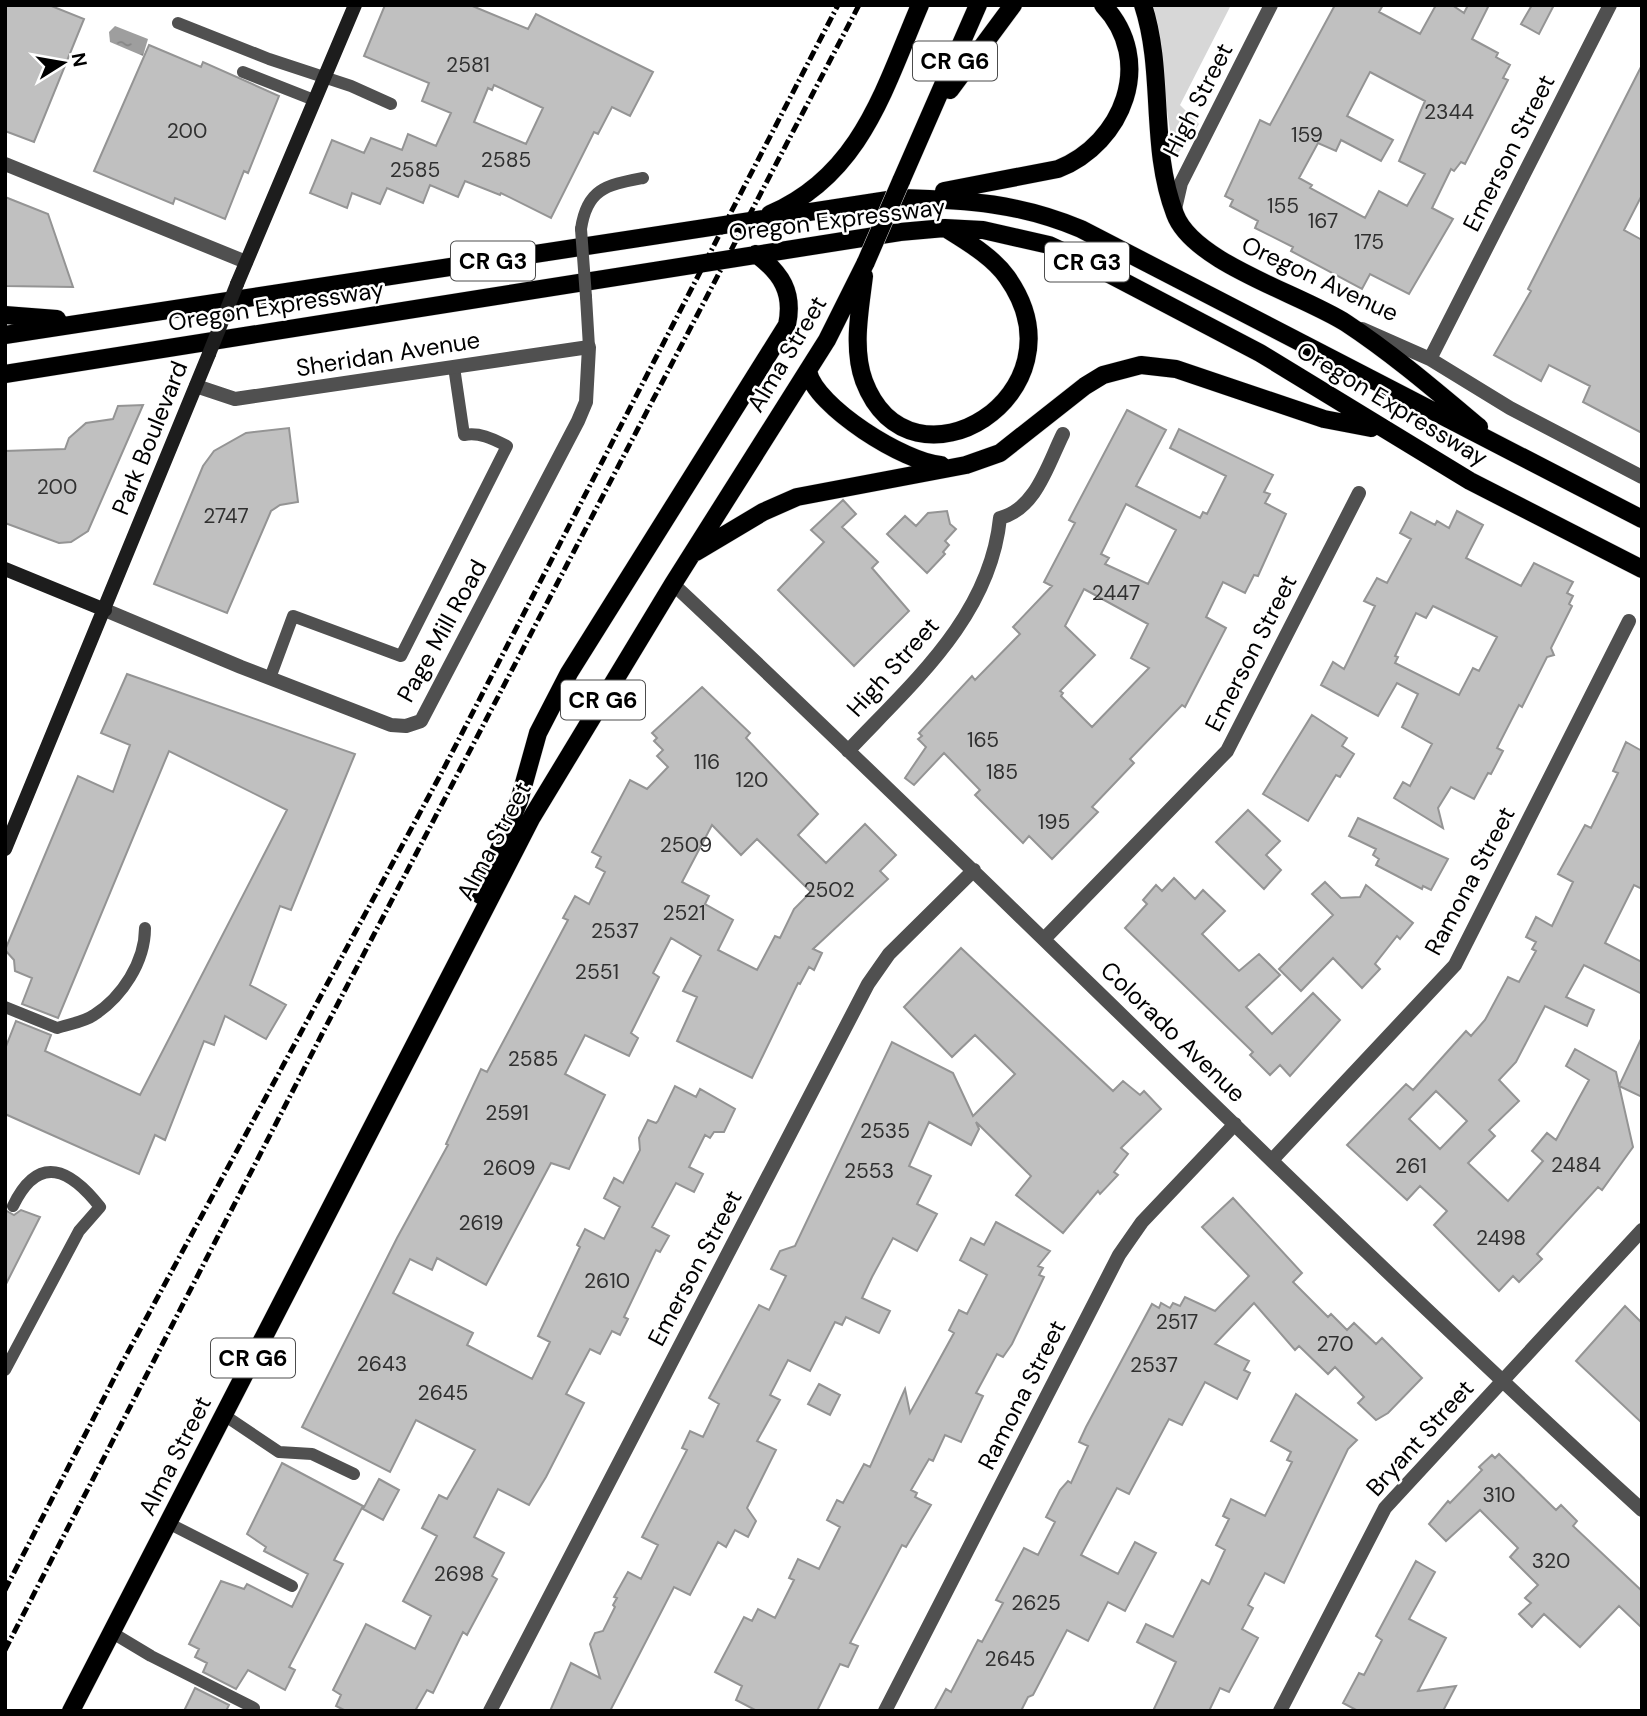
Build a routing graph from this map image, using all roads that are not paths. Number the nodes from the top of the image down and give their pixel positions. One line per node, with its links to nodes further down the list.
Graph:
1 (355, 5): 11 (street, Park Boulevard)
2 (920, 5): 19 (main road)
3 (978, 5): 14 (main road, Alma Street / CR G6)
4 (1013, 5): 14 (main road)
5 (1103, 5): 17 (main road)
6 (1143, 5): 18 (main road, Oregon Avenue)
7 (1270, 5): 18 (street, High Street)
8 (1610, 5): 29 (street, Emerson Street)
9 (178, 23): 11 (lane)
10 (243, 72): 12 (lane)
11 (324, 76): 12 (street, Park Boulevard); 13 (lane)
12 (314, 100): 22 (street, Park Boulevard)
13 (391, 104)
14 (932, 116): 17 (main road, Alma Street / CR G6)
15 (5, 164): 22 (street)
16 (643, 178): 28 (lane, bridge)
17 (901, 190): 19 (main road, Oregon Expressway / CR G3); 23 (main road, Alma Street / CR G6, bridge); 36 (main road, Oregon Expressway / CR G3)
18 (1176, 218): 25 (main road, Oregon Avenue)
19 (746, 224): 26 (main road, Oregon Expressway / CR G3)
20 (945, 228): 21 (main road, Oregon Expressway / CR G3); 23 (main road); 34 (main road, Oregon Expressway / CR G3)
21 (756, 254): 32 (main road, Oregon Expressway / CR G3); 53 (main road)
22 (246, 261): 33 (street, Park Boulevard, bridge)
23 (866, 262): 31 (main road, Alma Street / CR G6)
24 (5, 315): 26 (main road)
25 (1342, 320): 29 (street, Oregon Avenue); 36 (main road)
26 (85, 321): 27 (main road, Oregon Expressway / CR G3)
27 (5, 335)
28 (589, 346): 30 (street, Sheridan Avenue); 47 (street, Page Mill Road)
29 (1430, 359): 38 (street, Oregon Avenue)
30 (454, 367): 33 (street, Sheridan Avenue); 47 (lane)
31 (808, 371): 37 (main road); 41 (main road, Alma Street / CR G6)
32 (5, 374)
33 (196, 386): 45 (street, Park Boulevard)
34 (1381, 430): 37 (main road); 43 (main road, Oregon Expressway / CR G3)
35 (1063, 434): 48 (street, High Street)
36 (1505, 449): 40 (main road, Oregon Expressway / CR G3)
37 (966, 464): 41 (main road)
38 (1642, 477)
39 (1359, 493): 52 (street, Emerson Street)
40 (1642, 519)
41 (692, 555): 44 (main road, Alma Street / CR G6)
42 (5, 569): 45 (street, Page Mill Road)
43 (1642, 569)
44 (673, 584): 48 (street, Colorado Avenue); 53 (main road, Alma Street / CR G6)
45 (105, 610): 47 (street, Page Mill Road); 49 (street, Park Boulevard)
46 (1629, 621): 56 (street, Ramona Street)
47 (270, 678)
48 (848, 751): 50 (street, Colorado Avenue)
49 (5, 849)
50 (974, 870): 52 (street, Colorado Avenue); 69 (street, Emerson Street)
51 (145, 928): 54 (lane)
52 (1045, 939): 55 (street, Colorado Avenue)
53 (436, 1005): 61 (main road, Alma Street / CR G6)
54 (5, 1007)
55 (1235, 1124): 56 (street, Colorado Avenue); 70 (street, Ramona Street)
56 (1273, 1159): 60 (street, Colorado Avenue)
57 (13, 1206): 59 (lane)
58 (1642, 1230): 60 (street, Bryant Street)
59 (5, 1370)
60 (1502, 1381): 63 (street, Colorado Avenue); 71 (street, Bryant Street)
61 (224, 1415): 62 (lane); 64 (main road, Alma Street / CR G6)
62 (354, 1474)
63 (1642, 1510)
64 (168, 1523): 65 (lane); 66 (main road, Alma Street / CR G6)
65 (292, 1586)
66 (111, 1632): 67 (lane); 68 (main road, Alma Street / CR G6)
67 (254, 1708)
68 (71, 1711)
69 (490, 1711)
70 (885, 1711)
71 (1280, 1711)

